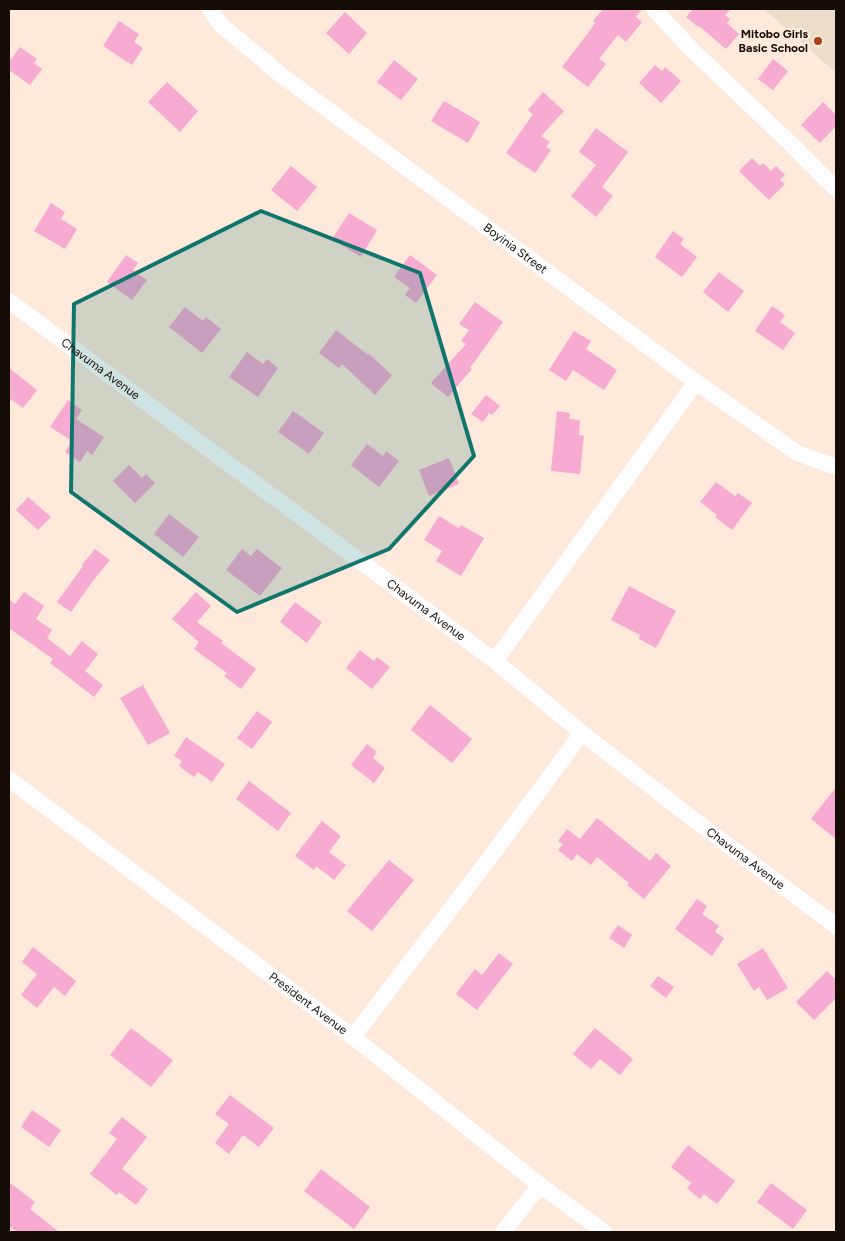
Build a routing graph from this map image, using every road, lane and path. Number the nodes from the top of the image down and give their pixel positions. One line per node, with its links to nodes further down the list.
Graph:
1 (210, 9): 5 (street, Boyinia Street)
2 (654, 9): 3 (street)
3 (836, 189)
4 (9, 301): 7 (street, Chavuma Avenue)
5 (696, 382): 6 (street, Boyinia Street); 7 (street)
6 (836, 467)
7 (495, 661): 8 (street, Chavuma Avenue)
8 (582, 733): 10 (street, Chavuma Avenue); 11 (street)
9 (9, 779): 11 (street, President Avenue)
10 (836, 926)
11 (353, 1037): 12 (street, President Avenue)
12 (540, 1185): 13 (street); 14 (street, President Avenue)
13 (503, 1232)
14 (604, 1232)

